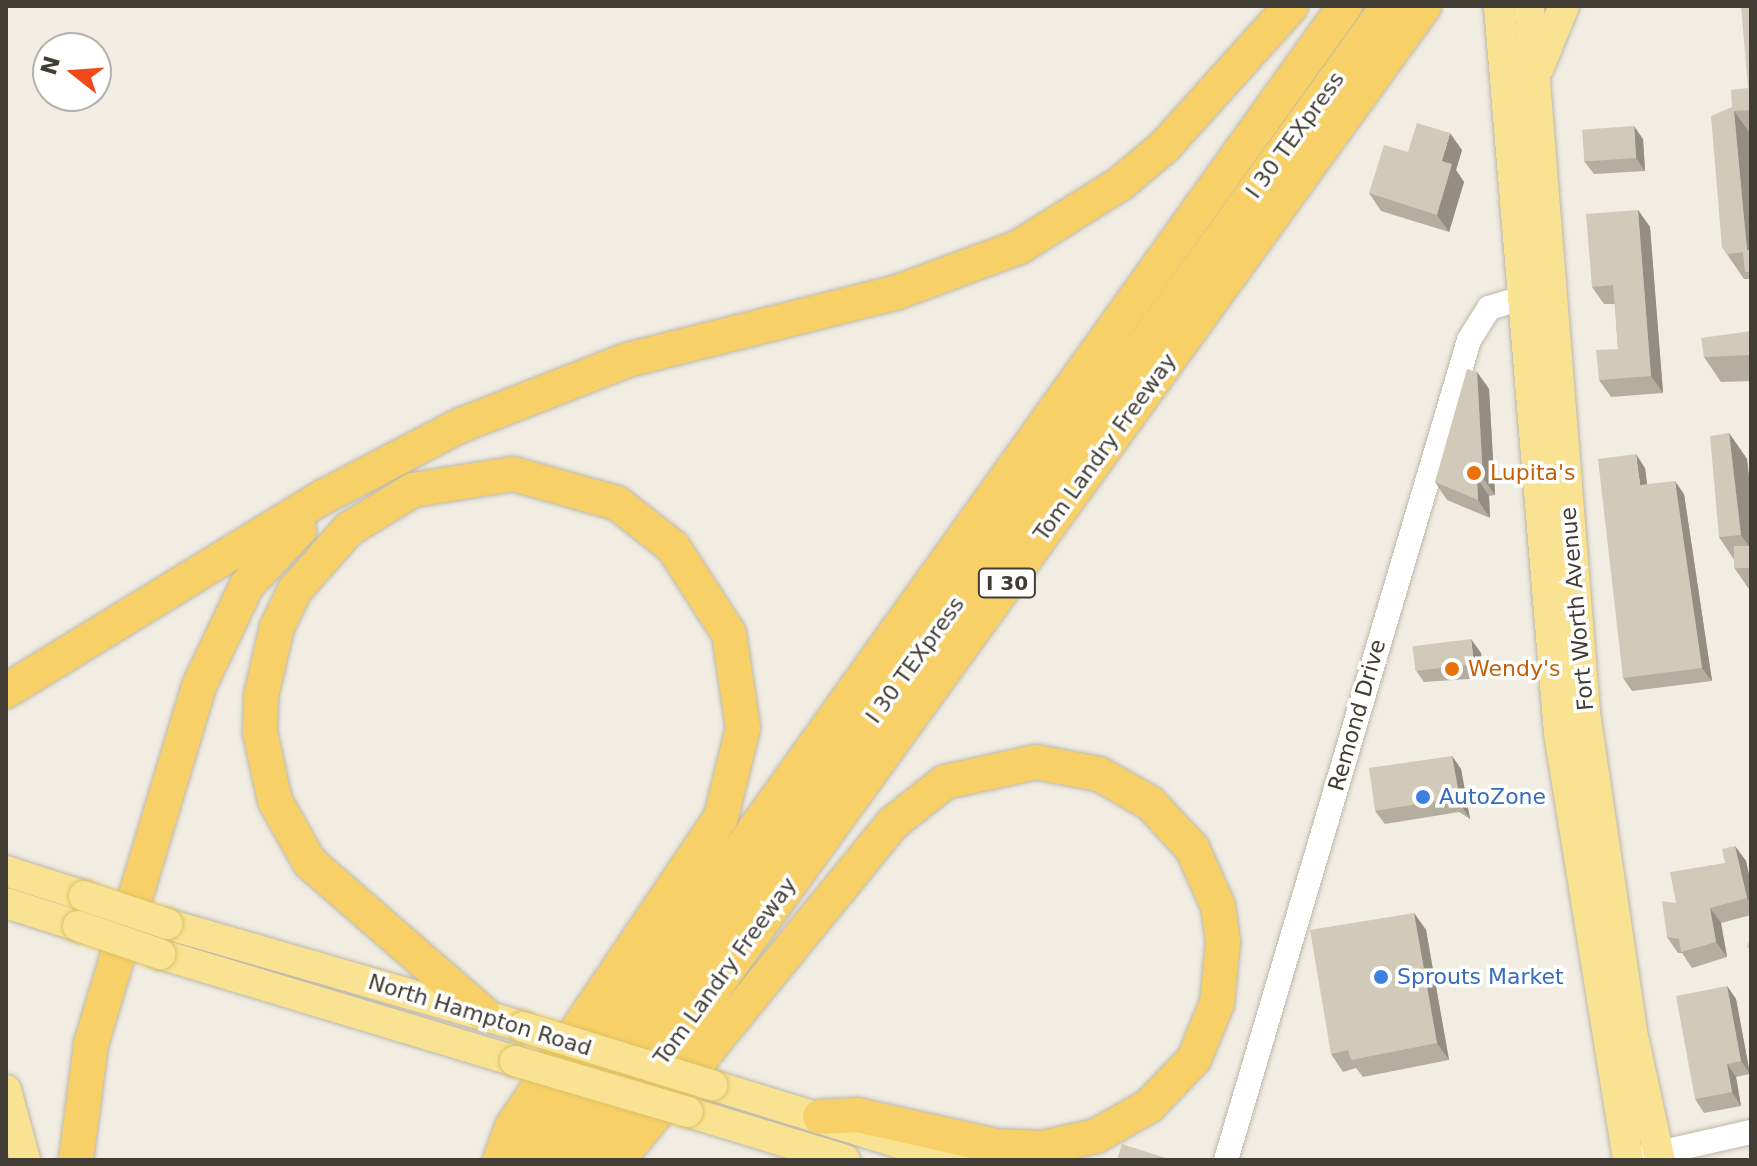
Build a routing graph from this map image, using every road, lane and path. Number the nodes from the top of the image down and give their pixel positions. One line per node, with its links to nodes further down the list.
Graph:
1 (1291, 6): 11 (highway)
2 (1345, 6): 26 (highway, I 30)
3 (1388, 6): 27 (highway, I 30 TEXpress)
4 (1424, 6): 28 (highway, Tom Landry Freeway / I 30)
5 (1499, 6): 9 (main road, Fort Worth Avenue)
6 (1529, 6): 8 (main road, Fort Worth Avenue)
7 (1564, 6): 8 (main road)
8 (1535, 85): 9 (main road, Fort Worth Avenue)
9 (1527, 169): 10 (main road, Fort Worth Avenue)
10 (1536, 296): 16 (main road, Fort Worth Avenue); 32 (street, Remond Drive)
11 (323, 497): 12 (highway); 19 (highway)
12 (6, 691)
13 (6, 871): 15 (main road, North Hampton Road, bridge)
14 (6, 903): 30 (main road, North Hampton Road, bridge)
15 (484, 1014): 18 (main road, North Hampton Road, bridge); 25 (highway)
16 (1618, 1035): 21 (main road, Fort Worth Avenue); 33 (main road, Fort Worth Avenue)
17 (6, 1090): 22 (main road)
18 (820, 1117): 29 (highway); 31 (main road, North Hampton Road)
19 (79, 1121): 23 (highway); 24 (highway)
20 (1751, 1132): 21 (street)
21 (1659, 1157): 33 (street)
22 (25, 1160)
23 (76, 1160)
24 (91, 1160)
25 (500, 1160)
26 (518, 1160)
27 (557, 1160)
28 (590, 1160)
29 (618, 1160)
30 (845, 1160)
31 (955, 1160)
32 (1226, 1160)
33 (1628, 1160)

